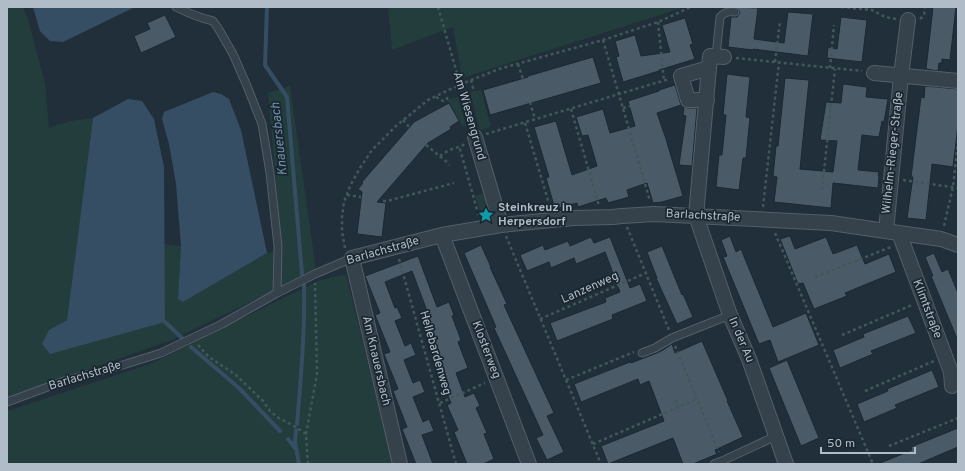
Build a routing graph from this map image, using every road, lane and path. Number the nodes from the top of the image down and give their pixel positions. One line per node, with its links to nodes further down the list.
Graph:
1 (176, 7): 67 (lane)
2 (438, 7): 23 (path, Am Wiesengrund)
3 (692, 7): 8 (path)
4 (841, 7): 6 (path)
5 (735, 12): 11 (lane)
6 (908, 20): 18 (street, Wilhelm-Rieger-Straße)
7 (780, 21): 12 (path)
8 (658, 22): 10 (path); 21 (path)
9 (834, 25): 14 (path)
10 (603, 40): 13 (path); 25 (path)
11 (716, 60): 12 (path); 17 (street); 28 (street)
12 (777, 62): 14 (path); 55 (path)
13 (518, 64): 19 (path); 20 (path)
14 (830, 68): 15 (path)
15 (835, 68): 16 (path); 47 (path)
16 (874, 73): 18 (street, Wilhelm-Rieger-Straße)
17 (681, 76): 21 (path); 28 (street)
18 (901, 76): 22 (street, Wilhelm-Rieger-Straße); 43 (street, Wilhelm-Rieger-Straße)
19 (523, 79)
20 (471, 80): 23 (path); 24 (path)
21 (664, 81): 25 (path)
22 (958, 81)
23 (460, 85): 26 (path); 37 (path, Am Wiesengrund)
24 (474, 92)
25 (619, 94): 31 (path); 32 (path)
26 (436, 97): 27 (path); 34 (path)
27 (447, 100)
28 (707, 100): 52 (street)
29 (530, 102): 33 (path)
30 (630, 106): 31 (path)
31 (623, 108): 50 (path)
32 (571, 109): 33 (path); 53 (path)
33 (536, 119): 35 (path)
34 (403, 120): 36 (path); 48 (path)
35 (525, 123): 37 (path); 54 (path)
36 (410, 128)
37 (474, 135): 40 (path); 56 (street, Am Wiesengrund)
38 (958, 141): 45 (path)
39 (426, 145): 41 (path)
40 (462, 146): 41 (path); 57 (path)
41 (440, 156): 42 (path)
42 (449, 165)
43 (891, 178): 45 (path); 59 (street, Wilhelm-Rieger-Straße)
44 (454, 183): 51 (path)
45 (953, 187): 46 (path); 60 (path)
46 (958, 188)
47 (822, 190)
48 (347, 195): 49 (path); 63 (path)
49 (361, 198)
50 (650, 199)
51 (383, 201)
52 (696, 216): 53 (street, Barlachstraße); 55 (street, Barlachstraße); 69 (street, In der Au)
53 (602, 218): 54 (street, Barlachstraße)
54 (553, 219): 56 (street, Barlachstraße)
55 (766, 220): 59 (street, Barlachstraße); 97 (path)
56 (501, 225): 57 (street, Barlachstraße); 70 (path)
57 (482, 228): 58 (street, Barlachstraße)
58 (442, 235): 62 (street, Barlachstraße); 75 (street, Klosterweg)
59 (896, 235): 60 (street, Barlachstraße); 66 (path); 68 (street, Klimtstraße)
60 (941, 239): 61 (street, Barlachstraße)
61 (958, 245)
62 (396, 247): 63 (street, Barlachstraße); 82 (path, Hellebardenweg)
63 (352, 258): 65 (lane, Barlachstraße); 91 (street, Am Knauersbach)
64 (646, 273): 70 (path, Lanzenweg)
65 (315, 274): 67 (lane, Barlachstraße); 86 (path)
66 (815, 277)
67 (277, 293): 72 (lane, Barlachstraße)
68 (924, 300): 71 (path); 74 (street, Klimtstraße)
69 (730, 315): 73 (lane); 87 (street, In der Au)
70 (540, 319): 76 (path)
71 (842, 335)
72 (191, 339): 81 (lane, Barlachstraße); 86 (path)
73 (642, 353): 76 (path)
74 (945, 356): 77 (street, Klimtstraße); 78 (path)
75 (496, 378): 82 (path); 93 (street, Klosterweg)
76 (566, 380): 88 (path)
77 (952, 386)
78 (865, 391)
79 (697, 399): 83 (path)
80 (676, 400): 83 (path)
81 (7, 402)
82 (440, 403): 92 (path, Hellebardenweg)
83 (678, 407): 84 (path); 88 (path)
84 (680, 412)
85 (958, 418): 89 (path)
86 (306, 434): 90 (path)
87 (776, 436): 95 (lane); 96 (street, In der Au)
88 (592, 444): 94 (path)
89 (889, 446)
90 (308, 464)
91 (400, 464)
92 (456, 464)
93 (529, 464)
94 (601, 464)
95 (714, 464)
96 (786, 464)
97 (873, 464)

